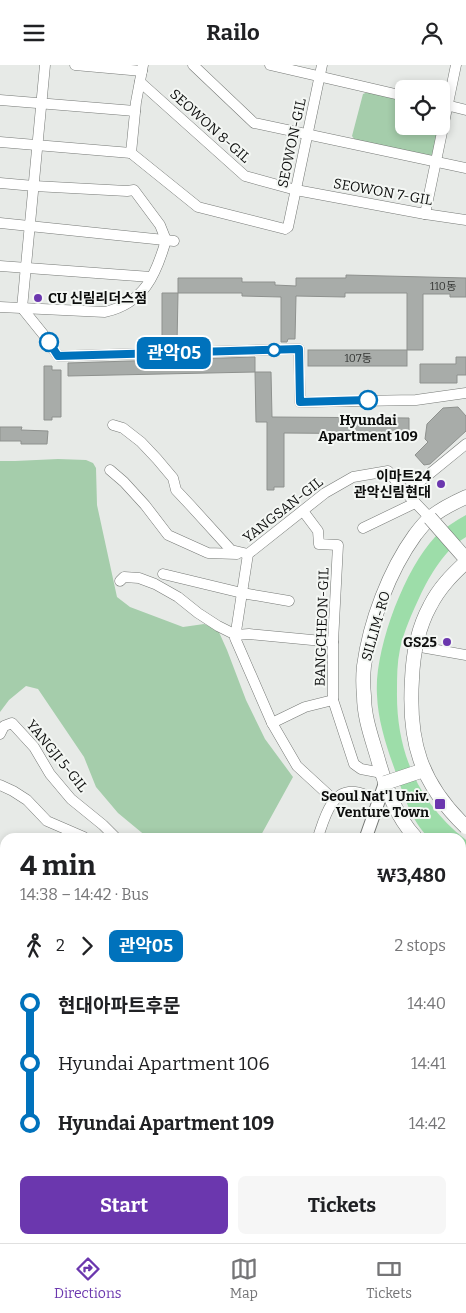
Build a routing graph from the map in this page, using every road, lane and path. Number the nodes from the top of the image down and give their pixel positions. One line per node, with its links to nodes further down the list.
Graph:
1 (45, 65): 13 (street)
2 (75, 65): 7 (street)
3 (193, 65): 17 (street)
4 (270, 65): 8 (street)
5 (322, 65): 8 (street, SEOWON-GIL)
6 (456, 65): 10 (street)
7 (143, 68): 9 (street)
8 (320, 77): 11 (street); 17 (street, SEOWON-GIL)
9 (140, 82): 16 (street); 26 (street, SEOWON 8-GIL)
10 (450, 85)
11 (395, 94)
12 (0, 100): 13 (street)
13 (41, 104): 16 (street); 20 (street)
14 (450, 106): 15 (street)
15 (466, 110)
16 (135, 111): 21 (street)
17 (308, 134): 22 (street); 26 (street, SEOWON-GIL)
18 (440, 135): 22 (street)
19 (0, 142): 20 (street)
20 (37, 145): 21 (street); 25 (street)
21 (131, 153): 26 (street, SEOWON-GIL)
22 (436, 161): 23 (street); 27 (street)
23 (466, 168)
24 (0, 183): 25 (street)
25 (34, 186): 30 (street); 31 (street)
26 (296, 190): 27 (street, SEOWON 7-GIL)
27 (425, 214): 28 (street, SEOWON 7-GIL)
28 (466, 220)
29 (0, 223): 30 (street)
30 (30, 226): 31 (street); 33 (street)
31 (170, 240): 34 (street)
32 (0, 266): 33 (street)
33 (26, 269): 34 (street); 36 (street)
34 (151, 277): 36 (street)
35 (0, 307): 36 (street)
36 (22, 308): 37 (street)
37 (466, 393)
38 (113, 425): 47 (street)
39 (466, 444): 41 (street)
40 (110, 470): 47 (street)
41 (406, 493): 43 (street, YANGSAN-GIL); 44 (street, YANGSAN-GIL)
42 (466, 497): 45 (main road, SILLIM-RO)
43 (415, 503): 45 (street, YANGSAN-GIL); 46 (street)
44 (303, 511): 47 (street, YANGSAN-GIL); 54 (street, BANGCHEON-GIL)
45 (430, 518): 48 (main road, bridge); 61 (main road, SILLIM-RO)
46 (363, 528)
47 (248, 554): 51 (street, YANGSAN-GIL)
48 (466, 560): 55 (main road, bridge)
49 (162, 574): 51 (street)
50 (120, 581): 53 (street)
51 (242, 593): 52 (street); 53 (street, YANGSAN-GIL)
52 (289, 601)
53 (236, 635): 54 (street); 58 (street, YANGSAN-GIL)
54 (333, 642): 57 (street, BANGCHEON-GIL)
55 (415, 646): 56 (street); 60 (main road, bridge)
56 (466, 655)
57 (333, 700): 58 (street); 61 (street, BANGCHEON-GIL)
58 (272, 723): 64 (street, YANGSAN-GIL)
59 (0, 734): 67 (street, YANGJI 5-GIL)
60 (424, 770): 61 (main road, bridge); 65 (main road, bridge)
61 (383, 778): 63 (street); 70 (main road, SILLIM-RO)
62 (0, 785): 66 (street)
63 (378, 799): 64 (street); 69 (street)
64 (334, 800): 68 (street)
65 (466, 827)
66 (75, 833)
67 (112, 833)
68 (319, 833)
69 (367, 833)
70 (412, 833)

